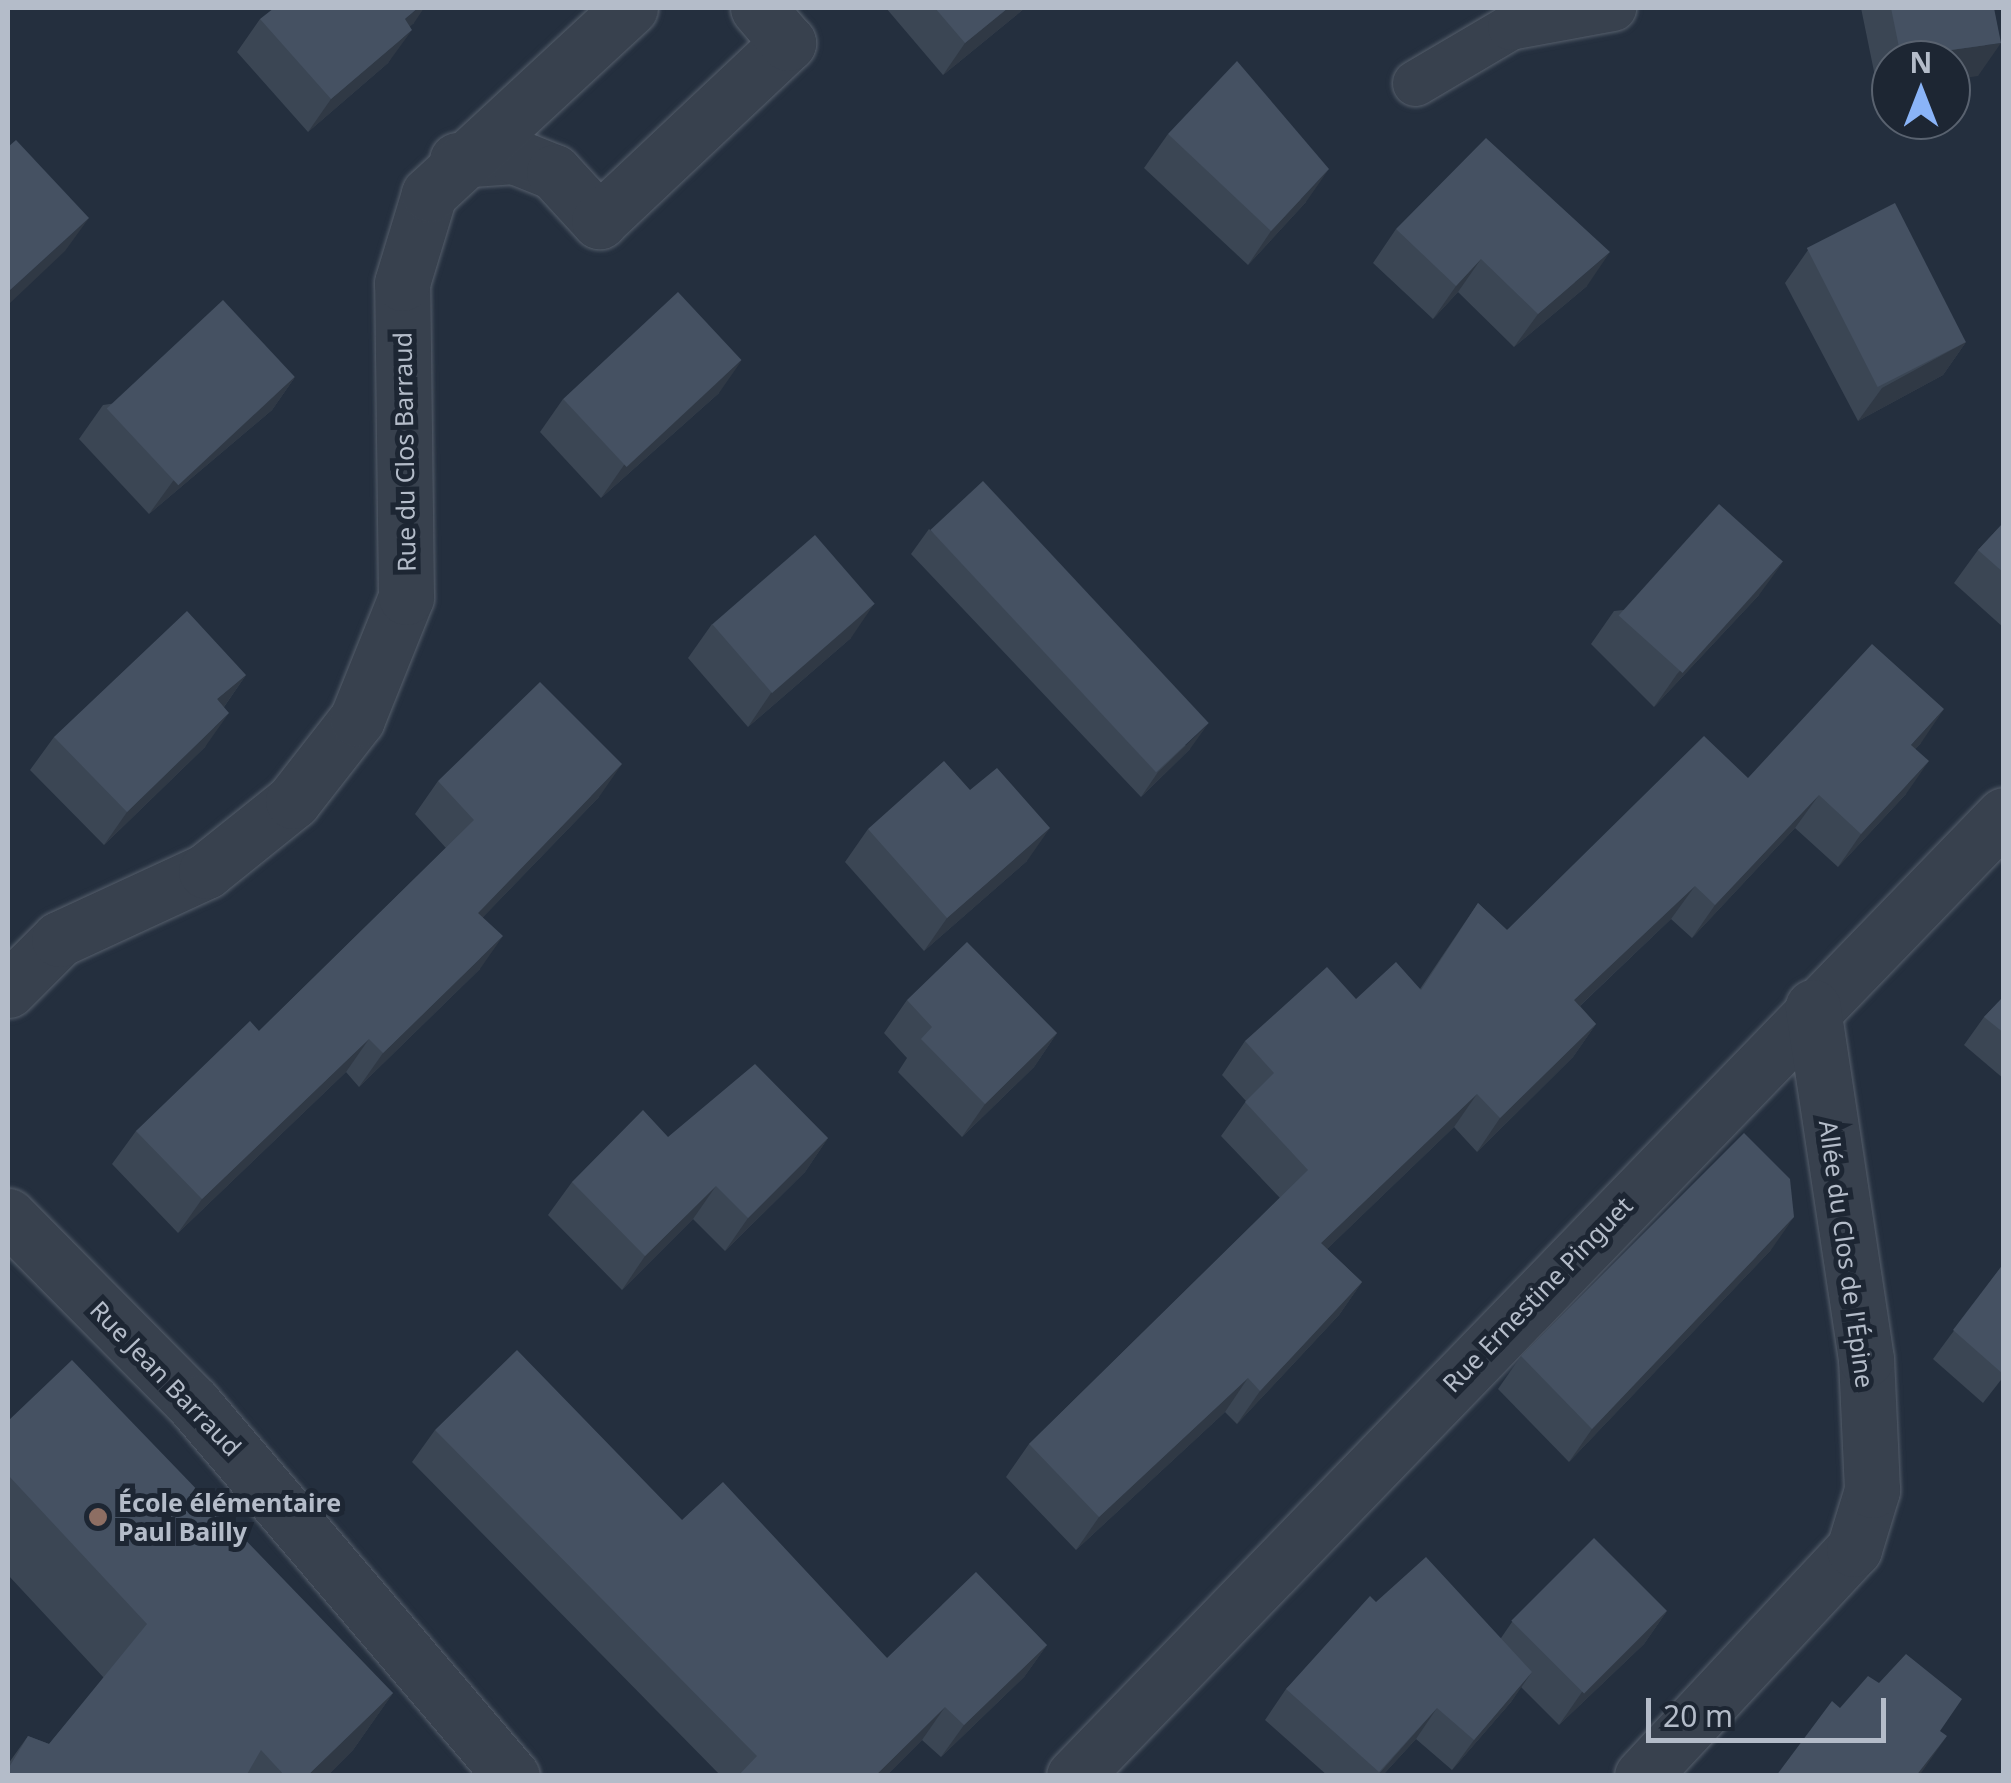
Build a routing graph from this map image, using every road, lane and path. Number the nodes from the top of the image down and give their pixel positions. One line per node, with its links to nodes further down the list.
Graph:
1 (630, 8): 5 (street, Rue du Clos Barraud)
2 (758, 8): 5 (street)
3 (1614, 8): 4 (lane)
4 (1415, 83)
5 (456, 160): 7 (street, Rue du Clos Barraud)
6 (2004, 814): 8 (street, Rue Ernestine Pinguet)
7 (8, 990)
8 (1813, 1007): 11 (street, Rue Ernestine Pinguet); 12 (street, Allée du Clos de l'Épine)
9 (8, 1216): 10 (street, Rue Jean Barraud)
10 (502, 1772)
11 (1074, 1776)
12 (1642, 1776)

